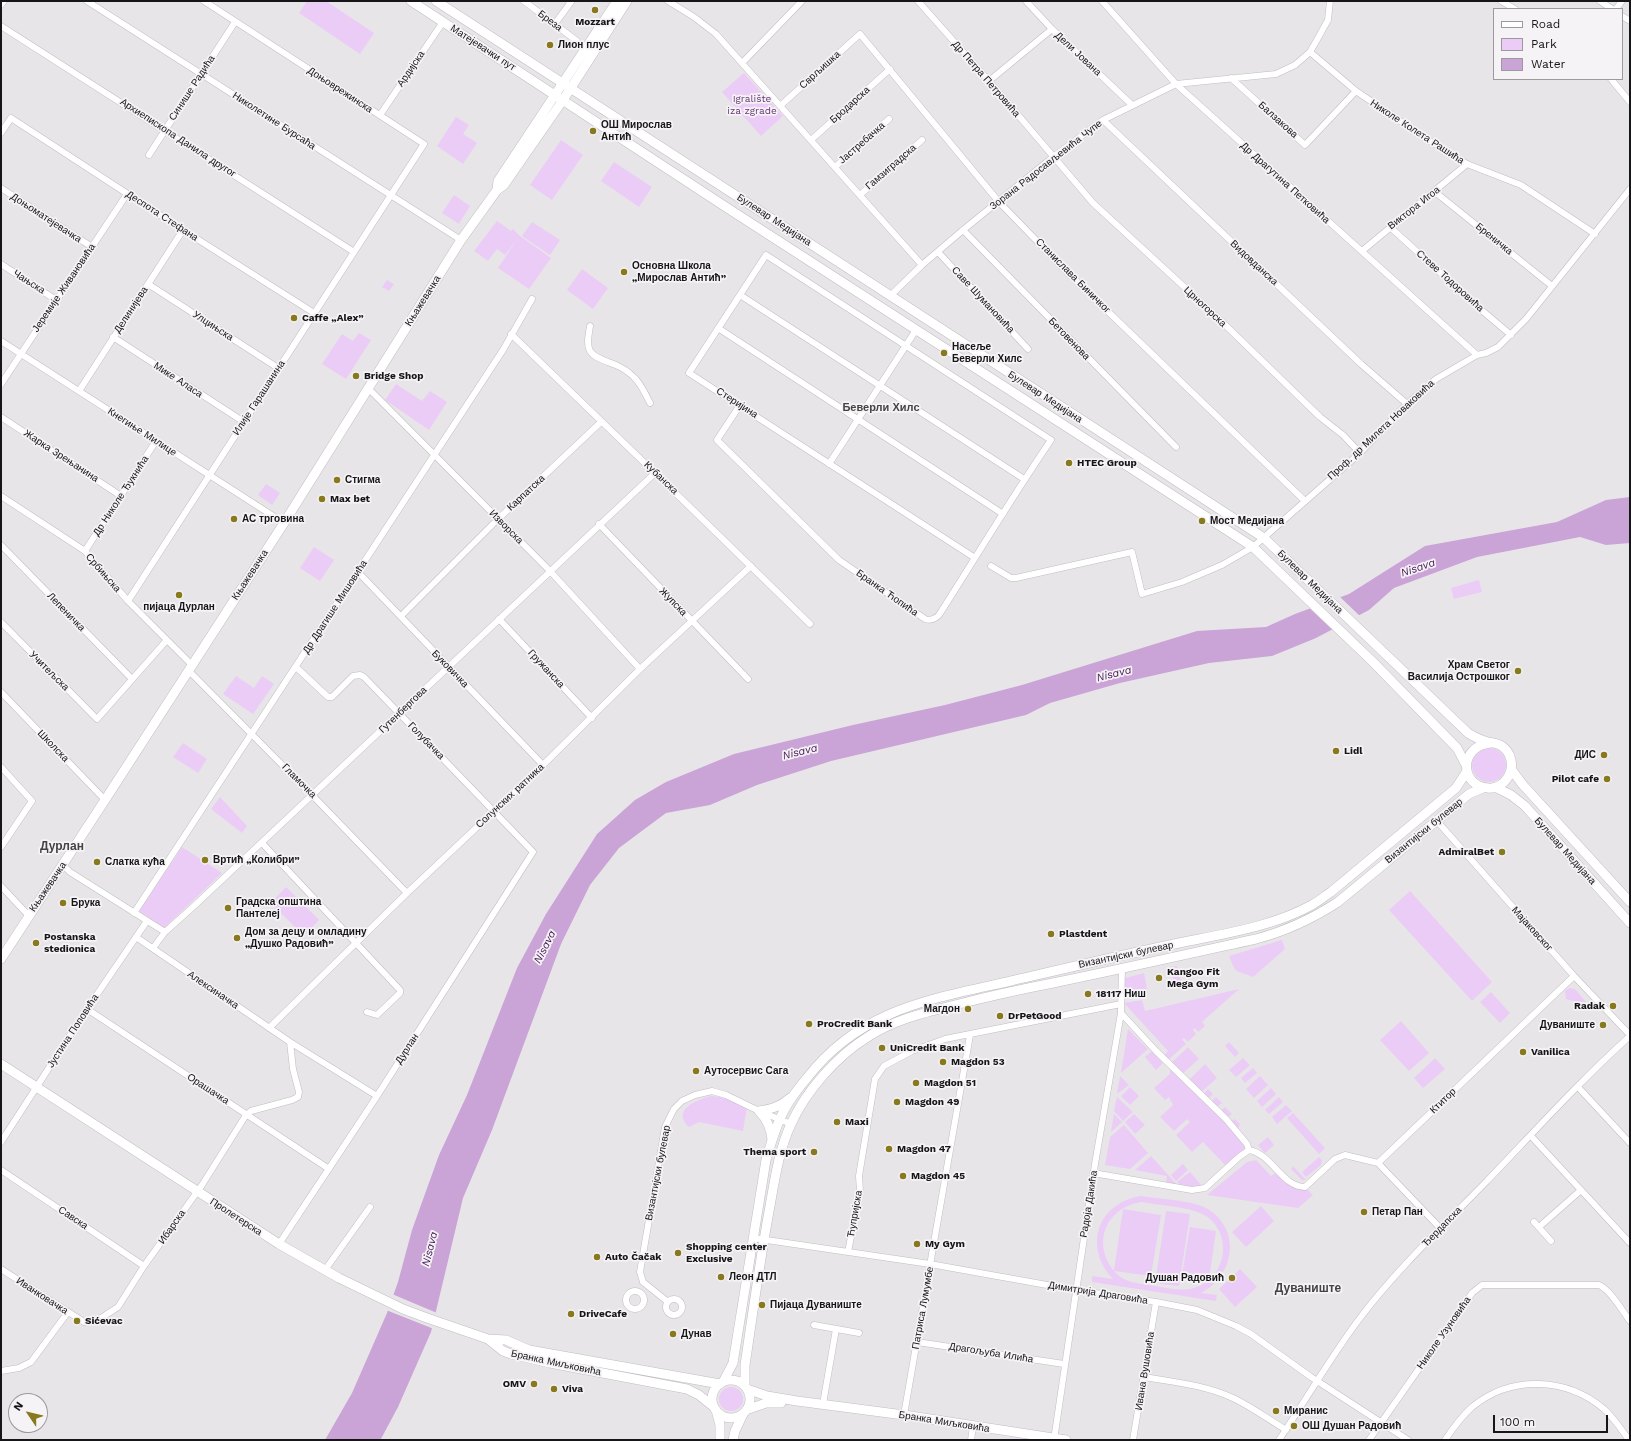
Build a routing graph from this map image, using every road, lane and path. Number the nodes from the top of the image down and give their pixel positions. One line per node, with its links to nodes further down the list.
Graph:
1 (4, 1): 18 (street)
2 (87, 1): 31 (street, Николетине Бурсаћа)
3 (204, 1): 21 (street, Доњоврежинска)
4 (411, 1): 22 (main road, Матејевачки пут)
5 (436, 1): 36 (main road, Матејевачки пут)
6 (524, 1): 23 (street, Бреза)
7 (570, 1): 23 (street)
8 (616, 1): 36 (main road, Књажевачка)
9 (627, 1): 36 (main road, Књажевачка)
10 (668, 1): 29 (street)
11 (802, 1): 29 (street)
12 (918, 1): 34 (street, Др Петра Петровића)
13 (1026, 1): 25 (street, Дели Јована)
14 (1102, 1): 35 (street, Др Драгутина Петковића)
15 (1330, 1): 28 (street, Зорана Радосављевића Чупе)
16 (1501, 1): 19 (street)
17 (1600, 1): 20 (street)
18 (1, 5)
19 (1513, 8)
20 (1610, 8)
21 (235, 22): 31 (street, Синише Радића); 42 (street, Доњоврежинска)
22 (443, 22): 38 (main road, Матејевачки пут); 42 (street, Ардијска)
23 (554, 24): 27 (street, Бреза)
24 (1, 26): 45 (street, Архиепископа Данила другог)
25 (1052, 29): 34 (street); 40 (street, Дели Јована)
26 (860, 34): 30 (street, Станислава Биничког); 41 (street, Сврљишка)
27 (577, 41)
28 (1310, 52): 32 (street, Зорана Радосављевића Чупе); 37 (street, Николе Колета Рашића)
29 (743, 62): 41 (street)
30 (890, 69): 47 (street, Бродарска); 59 (street, Станислава Биничког)
31 (201, 74): 45 (street, Синише Радића); 58 (street, Николетине Бурсаћа)
32 (1231, 78): 35 (street, Зорана Радосављевића Чупе); 37 (street, Балзакова)
33 (1612, 80): 39 (street)
34 (989, 81): 50 (street, Др Петра Петровића)
35 (1176, 84): 40 (street, Зорана Радосављевића Чупе); 66 (street, Др Драгутина Петковића)
36 (567, 85): 38 (main road, Књажевачка); 74 (main road, Булевар Медијана)
37 (1356, 92): 51 (street, Николе Колета Рашића)
38 (559, 97): 64 (main road, Књажевачка); 80 (main road, Булевар Медијана)
39 (1630, 102)
40 (1132, 105): 44 (street, Зорана Радосављевића Чупе)
41 (780, 106): 47 (street)
42 (380, 115): 58 (street, Доњоврежинска)
43 (889, 119): 52 (street, Јастребачка)
44 (1103, 120): 50 (street, Зорана Радосављевића Чупе); 95 (street, Видовданска)
45 (166, 130): 49 (street, Синише Радића); 67 (street, Архиепископа Данила другог)
46 (1, 133): 56 (street, Деспота Стефана)
47 (811, 140): 52 (street)
48 (922, 140): 57 (street, Гамзиградска)
49 (149, 155)
50 (1053, 158): 59 (street, Зорана Радосављевића Чупе); 103 (street, Црногорска)
51 (1467, 164): 55 (street, Виктора Игоа); 63 (street, Николе Колета Рашића)
52 (835, 167): 57 (street)
53 (1, 188): 65 (street, Доњоматејевачка)
54 (1630, 190): 63 (street, Проф. др Милета Новаковића)
55 (1435, 192): 60 (street, Виктора Игоа); 72 (street, Бреничка)
56 (127, 194): 61 (street, Деспота Стефана); 65 (street, Јеремије Живановића)
57 (860, 195): 70 (street)
58 (391, 196): 64 (street, Николетине Бурсаћа); 67 (street, Илије Гарашанина)
59 (999, 202): 62 (street, Зорана Радосављевића Чупе); 111 (street, Станислава Биничког)
60 (1390, 227): 66 (street, Виктора Игоа); 82 (street, Стеве Тодоровића)
61 (183, 230): 71 (street, Делинијева); 77 (street, Деспота Стефана)
62 (963, 230): 68 (street, Зорана Радосављевића Чупе); 102 (street, Бетовенова)
63 (1595, 234): 72 (street, Проф. др Милета Новаковића)
64 (461, 240): 92 (main road, Књажевачка)
65 (92, 247): 76 (street, Јеремије Живановића)
66 (1362, 251): 88 (street, Др Драгутина Петковића)
67 (354, 252): 77 (street, Илије Гарашанина)
68 (938, 252): 70 (street, Зорана Радосављевића Чупе); 86 (street, Саве Шумановића)
69 (1, 264): 76 (street, Чањска)
70 (922, 265): 74 (street, Зорана Радосављевића Чупе)
71 (148, 284): 83 (street, Делинијева); 89 (street, Улцињска)
72 (1552, 286): 82 (street, Проф. др Милета Новаковића)
73 (740, 295): 79 (street, Стеријина); 85 (street, Стеријина); 91 (street)
74 (890, 296): 116 (main road, Булевар Медијана)
75 (532, 299): 81 (street, Др Драгише Мишовића)
76 (56, 300): 87 (street, Јеремије Живановића)
77 (314, 313): 89 (street, Илије Гарашанина)
78 (590, 326): 94 (street)
79 (718, 328): 96 (street, Стеријина); 98 (street)
80 (916, 330): 85 (street); 118 (main road, Булевар Медијана)
81 (511, 334): 100 (street, Кубанска); 104 (street, Др Драгише Мишовића)
82 (1511, 335): 88 (street, Проф. др Милета Новаковића)
83 (113, 337): 93 (street, Делинијева); 99 (street, Мике Аласа)
84 (1, 341): 87 (street, Кнегиње Милице)
85 (905, 346): 91 (street); 108 (street, Бранка Ћопића)
86 (1028, 349)
87 (20, 354): 90 (street, Јеремије Живановића); 93 (street, Кнегиње Милице)
88 (1477, 355): 95 (street, Проф. др Милета Новаковића)
89 (278, 368): 99 (street, Илије Гарашанина)
90 (1, 384)
91 (880, 384): 98 (street); 108 (street)
92 (368, 388): 104 (street, Изворска); 114 (main road, Књажевачка)
93 (79, 390): 101 (street, Кнегиње Милице)
94 (650, 403)
95 (1407, 404): 103 (street, Проф. др Милета Новаковића)
96 (740, 405): 105 (street, Стеријина); 120 (street, Бранка Ћопића)
97 (1, 417): 110 (street, Жарка Зрењанина)
98 (858, 419): 105 (street); 112 (street)
99 (244, 422): 107 (street, Илије Гарашанина)
100 (601, 422): 106 (street, Кубанска); 113 (street, Карпатска)
101 (156, 441): 107 (street, Кнегиње Милице); 110 (street, Др Николе Ђукнића)
102 (1176, 448)
103 (1360, 453): 111 (street, Проф. др Милета Новаковића)
104 (435, 455): 113 (street, Изворска); 124 (street, Др Драгише Мишовића)
105 (829, 464): 120 (street, Стеријина)
106 (655, 473): 115 (street, Гутенбергова); 121 (street, Кубанска)
107 (210, 475): 114 (street, Кнегиње Милице); 125 (street, Илије Гарашанина)
108 (1024, 479): 112 (street, Бранка Ћопића)
109 (1, 496): 119 (street, Србињска)
110 (121, 496): 119 (street, Др Николе Ђукнића)
111 (1305, 501): 116 (street, Проф. др Милета Новаковића)
112 (1003, 514): 120 (street, Бранка Ћопића)
113 (498, 519): 123 (street, Изворска); 126 (street, Карпатска)
114 (284, 523): 134 (main road, Књажевачка)
115 (599, 524): 123 (street, Гутенбергова); 128 (street, Жупска)
116 (1264, 538): 118 (street, Проф. др Милета Новаковића); 142 (main road, Булевар Медијана)
117 (1, 545): 136 (street, Лепеничка)
118 (1253, 547): 122 (street); 145 (main road, Булевар Медијана)
119 (85, 551): 125 (street, Србињска)
120 (975, 558)
121 (751, 566): 128 (street, Солунских ратника); 130 (street, Кубанска)
122 (991, 566)
123 (550, 571): 127 (street, Гутенбергова); 135 (street, Изворска)
124 (358, 572): 126 (street, Буковичка); 133 (street, Др Драгише Мишовића)
125 (128, 602): 131 (street, Србињска)
126 (400, 616): 132 (street, Буковичка)
127 (499, 619): 132 (street, Гутенбергова); 140 (street, Гружанска)
128 (692, 621): 135 (street, Солунских ратника); 137 (street, Жупска)
129 (1, 622): 136 (street, Учитељска)
130 (810, 624)
131 (166, 641): 134 (street, Србињска); 136 (street)
132 (448, 666): 139 (street, Гутенбергова); 143 (street, Буковичка)
133 (296, 667): 139 (street, Голубачка); 141 (street, Др Драгише Мишовића)
134 (190, 668): 141 (street, Гламочка); 150 (main road, Књажевачка)
135 (640, 669): 140 (street, Солунских ратника)
136 (132, 679)
137 (748, 679)
138 (1, 692): 150 (street, Школска)
139 (399, 714): 149 (street, Гутенбергова); 151 (street, Голубачка)
140 (592, 718): 143 (street, Солунских ратника)
141 (251, 733): 149 (street, Гламочка); 160 (street, Др Драгише Мишовића)
142 (1490, 743): 145 (main road); 146 (main road, Булевар Медијана)
143 (543, 765): 151 (street, Солунских ратника)
144 (1, 767): 154 (street)
145 (1466, 768): 148 (main road, Булевар Медијана); 182 (main road, Византијски булевар)
146 (1511, 769): 147 (main road); 159 (main road, Булевар Медијана)
147 (1495, 787): 148 (main road); 163 (main road, Булевар Медијана)
148 (1484, 788): 152 (main road, Византијски булевар)
149 (312, 794): 153 (street, Гутенбергова); 158 (street, Гламочка)
150 (105, 800): 156 (main road, Књажевачка)
151 (493, 812): 155 (street, Голубачка); 158 (street, Солунских ратника)
152 (1437, 821): 169 (main road, Византијски булевар); 170 (street, Мајаковског)
153 (262, 843): 164 (street, Гутенбергова); 166 (street)
154 (1, 847)
155 (533, 852): 183 (street, Дурлан)
156 (63, 865): 160 (street); 161 (main road, Књажевачка)
157 (1, 886): 161 (street)
158 (407, 893): 166 (street, Солунских ратника)
159 (1630, 902)
160 (134, 913): 162 (street)
161 (29, 916): 168 (main road, Књажевачка)
162 (147, 921): 164 (street); 165 (street, Јустина Поповића)
163 (1630, 923)
164 (165, 932): 167 (street, Гутенбергова)
165 (136, 938): 167 (street, Алексиначка); 172 (street, Јустина Поповића)
166 (356, 942): 173 (street); 175 (street, Солунских ратника)
167 (152, 948): 175 (street, Алексиначка)
168 (1, 959)
169 (1122, 968): 171 (street, Радоја Дакића); 187 (main road, Византијски булевар)
170 (1574, 976): 177 (street, Мајаковског); 193 (street, Ктитор)
171 (1121, 1004): 174 (street, Радоја Дакића); 176 (street, Ћупријска)
172 (87, 1010): 180 (street, Јустина Поповића); 185 (street, Орашачка)
173 (368, 1012)
174 (1121, 1013): 192 (street); 196 (street, Радоја Дакића)
175 (269, 1028): 178 (street, Алексиначка)
176 (970, 1035): 208 (street, Ћупријска); 209 (street, Патриса Лумумбе)
177 (1630, 1036): 181 (street, Ђердапска)
178 (290, 1042): 183 (street, Алексиначка); 185 (street)
179 (1, 1064): 180 (main road, Пролетерска)
180 (36, 1087): 190 (street, Јустина Поповића); 198 (main road, Пролетерска)
181 (1578, 1087): 188 (street, Ђердапска); 191 (street)
182 (793, 1095): 184 (main road); 186 (main road, Византијски булевар)
183 (377, 1096): 194 (street, Дурлан)
184 (759, 1111): 186 (street, Византијски булевар); 189 (main road); 213 (street, Византијски булевар)
185 (246, 1115): 194 (street, Орашачка); 198 (street, Ибарска)
186 (780, 1119): 187 (street, Византијски булевар); 189 (main road, Византијски булевар)
187 (791, 1124): 204 (main road, Византијски булевар)
188 (1531, 1136): 197 (street); 202 (street, Ђердапска)
189 (772, 1140): 203 (main road, Византијски булевар)
190 (1, 1142)
191 (1630, 1143)
192 (1250, 1150): 193 (street); 196 (street)
193 (1378, 1163): 202 (street)
194 (329, 1168): 207 (street, Дурлан)
195 (1, 1170): 210 (street, Савска)
196 (1093, 1173): 214 (street, Радоја Дакића)
197 (1580, 1190): 201 (street); 206 (street)
198 (197, 1191): 207 (main road, Пролетерска); 210 (street, Ибарска)
199 (370, 1207): 212 (street)
200 (1534, 1222): 201 (street)
201 (1539, 1227): 205 (street)
202 (1440, 1229): 229 (street, Ђердапска)
203 (753, 1238): 204 (street, Димитрија Драговића); 230 (main road, Византијски булевар)
204 (764, 1239): 208 (street, Димитрија Драговића); 231 (main road, Византијски булевар)
205 (1551, 1241)
206 (1630, 1243)
207 (279, 1244): 212 (main road, Пролетерска)
208 (848, 1252): 209 (street, Димитрија Драговића)
209 (930, 1264): 214 (street, Димитрија Драговића); 225 (street, Патриса Лумумбе)
210 (144, 1266): 220 (street, Ибарска)
211 (1, 1268): 218 (street, Иванковачка)
212 (325, 1270): 224 (main road, Пролетерска)
213 (643, 1282): 215 (street); 216 (street)
214 (1075, 1290): 217 (street, Димитрија Драговића); 226 (street, Радоја Дакића)
215 (638, 1291)
216 (668, 1302)
217 (1156, 1302): 228 (street, Ивана Вушовића); 229 (street, Димитрија Драговића)
218 (68, 1312): 220 (street, Иванковачка); 227 (street)
219 (1630, 1321): 237 (street, Николе Узуновића)
220 (84, 1322)
221 (814, 1324): 222 (street)
222 (836, 1329): 223 (street); 233 (street)
223 (859, 1333)
224 (488, 1339): 230 (main road, Бранка Миљковића); 234 (main road, Бранка Миљковића)
225 (917, 1342): 226 (street, Драгољуба Илића); 236 (street, Патриса Лумумбе)
226 (1064, 1364): 240 (street, Радоја Дакића)
227 (1, 1371)
228 (1144, 1377): 239 (street); 245 (street, Ивана Вушовића)
229 (1317, 1381): 237 (street, Димитрија Драговића); 239 (street, Ђердапска)
230 (721, 1383): 231 (main road); 234 (main road)
231 (746, 1387): 232 (main road, Бранка Миљковића); 235 (main road)
232 (797, 1401): 233 (main road, Бранка Миљковића); 235 (main road, Бранка Миљковића)
233 (823, 1404): 236 (main road, Бранка Миљковића)
234 (715, 1409): 235 (main road); 241 (main road)
235 (745, 1412): 242 (main road)
236 (904, 1415): 238 (main road, Бранка Миљковића)
237 (1381, 1424): 247 (street, Николе Узуновића); 248 (street, Димитрија Драговића)
238 (973, 1426): 240 (main road, Бранка Миљковића); 243 (street)
239 (1286, 1430): 246 (street, Ђердапска)
240 (1054, 1439): 244 (main road, Бранка Миљковића)
241 (720, 1440)
242 (733, 1440)
243 (971, 1440)
244 (1066, 1440)
245 (1133, 1440)
246 (1279, 1440)
247 (1369, 1440)
248 (1408, 1440)
249 (1445, 1440): 250 (street)
250 (1629, 1440)

